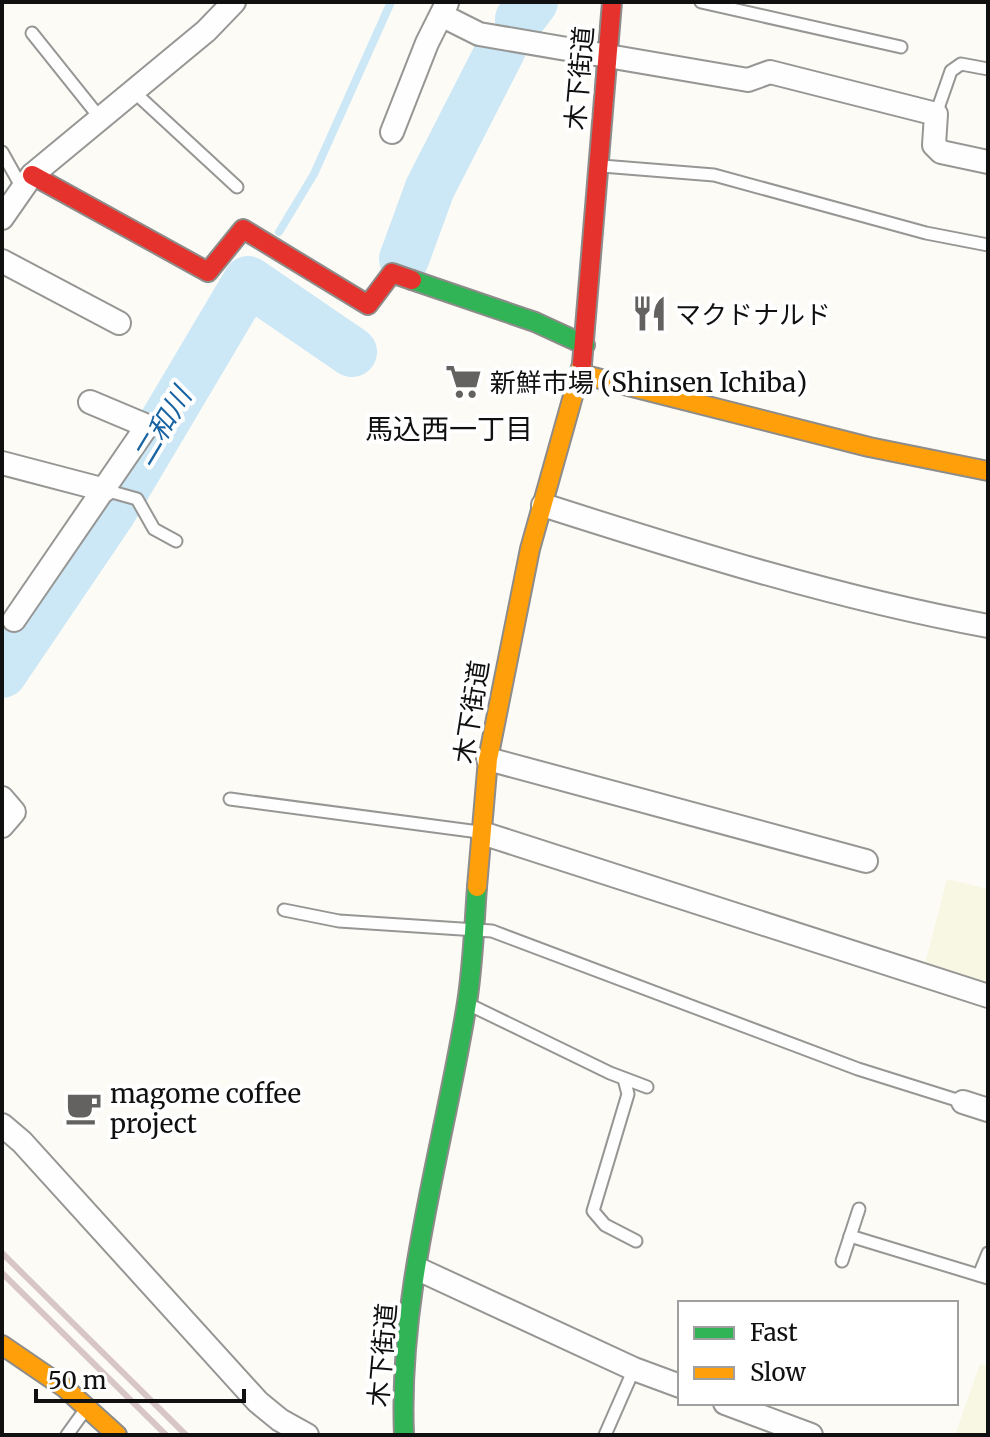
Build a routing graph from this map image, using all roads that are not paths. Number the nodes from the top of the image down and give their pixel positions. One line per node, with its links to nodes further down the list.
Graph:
1 (234, 2): 9 (street)
2 (612, 2): 7 (main road, 木下街道)
3 (701, 2): 6 (lane)
4 (445, 9): 7 (street); 12 (street)
5 (32, 33): 11 (lane)
6 (901, 47)
7 (607, 56): 10 (street); 15 (main road, 木下街道)
8 (988, 69): 10 (lane)
9 (132, 90): 11 (street); 17 (lane)
10 (936, 114): 14 (street)
11 (100, 118): 16 (street)
12 (392, 132)
13 (2, 152): 16 (lane)
14 (988, 162)
15 (598, 166): 19 (lane); 22 (main road, 木下街道)
16 (26, 181): 18 (street); 22 (main road)
17 (237, 187)
18 (2, 218)
19 (988, 245)
20 (2, 261): 21 (street)
21 (119, 323)
22 (585, 345): 23 (main road, 木下街道)
23 (581, 374): 26 (main road); 28 (main road, 木下街道)
24 (90, 402): 27 (street)
25 (2, 463): 27 (street)
26 (988, 471)
27 (105, 490): 29 (lane); 30 (street)
28 (543, 505): 31 (street); 32 (main road, 木下街道)
29 (176, 541)
30 (14, 620)
31 (988, 626)
32 (488, 759): 36 (main road, 木下街道); 37 (street)
33 (2, 798): 35 (street)
34 (230, 799): 36 (lane)
35 (2, 826)
36 (482, 833): 39 (main road, 木下街道); 40 (street)
37 (866, 861)
38 (284, 910): 39 (lane)
39 (475, 930): 41 (main road, 木下街道); 44 (lane)
40 (988, 996)
41 (467, 1005): 42 (lane); 52 (main road, 木下街道)
42 (624, 1079): 43 (lane); 49 (lane)
43 (647, 1087)
44 (963, 1102): 45 (street)
45 (988, 1110)
46 (2, 1125): 61 (street)
47 (859, 1209): 48 (lane)
48 (850, 1236): 51 (lane); 53 (lane)
49 (636, 1241)
50 (988, 1253): 53 (lane)
51 (842, 1261)
52 (418, 1269): 55 (street); 62 (main road, 木下街道)
53 (984, 1276)
54 (2, 1345): 58 (main road)
55 (634, 1369): 56 (street); 63 (lane)
56 (678, 1385)
57 (730, 1405): 64 (street)
58 (88, 1407): 59 (lane); 60 (main road)
59 (67, 1435)
60 (117, 1435)
61 (307, 1435)
62 (404, 1435)
63 (605, 1435)
64 (811, 1435)

